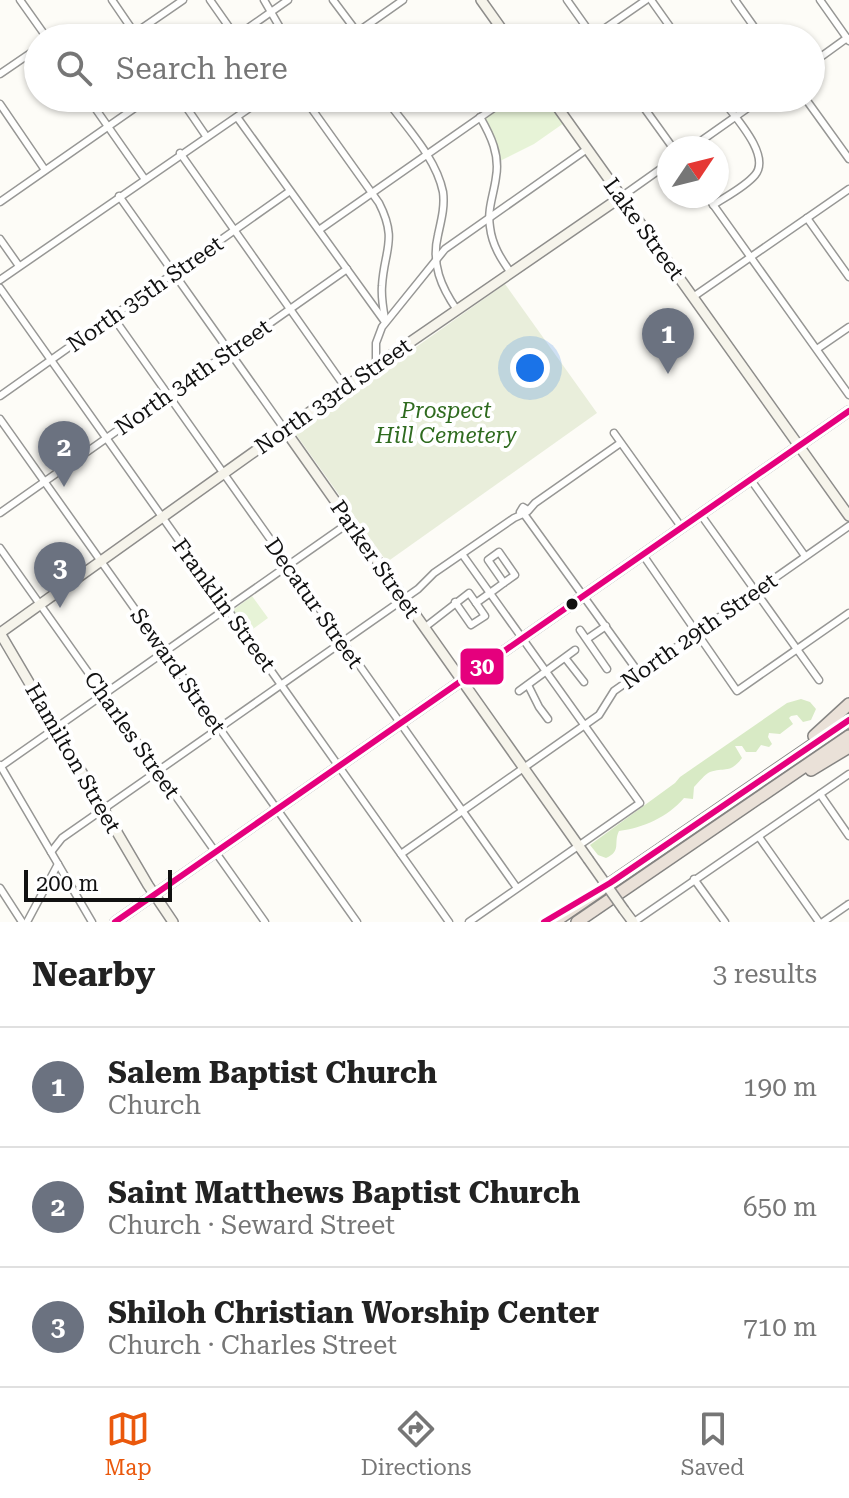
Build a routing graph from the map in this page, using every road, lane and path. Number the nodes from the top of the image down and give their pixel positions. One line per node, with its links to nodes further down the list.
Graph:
1 (20, 0): 15 (street)
2 (112, 0): 16 (street)
3 (183, 0): 17 (street)
4 (210, 0): 18 (street)
5 (264, 0): 14 (street)
6 (288, 0): 14 (street)
7 (333, 0): 21 (street)
8 (403, 0): 22 (street)
9 (481, 0): 23 (main road)
10 (567, 0): 24 (street)
11 (649, 0): 25 (street); 26 (street)
12 (735, 0): 27 (street)
13 (820, 0): 28 (street)
14 (270, 13): 19 (street); 20 (street)
15 (37, 24)
16 (129, 24)
17 (152, 24)
18 (226, 24)
19 (254, 24)
20 (277, 24)
21 (351, 24)
22 (368, 24)
23 (498, 24)
24 (584, 24)
25 (613, 24)
26 (667, 24)
27 (752, 24)
28 (848, 39): 29 (street)
29 (825, 55)
30 (24, 58): 31 (street)
31 (0, 74)
32 (0, 104): 56 (street)
33 (98, 112): 48 (street)
34 (129, 112): 48 (street)
35 (190, 112): 49 (street)
36 (243, 112): 45 (street)
37 (314, 112): 61 (street)
38 (395, 112): 54 (street)
39 (487, 112): 46 (street)
40 (561, 112): 52 (main road, Lake Street)
41 (647, 112): 50 (street)
42 (731, 112): 47 (street)
43 (742, 112): 47 (street)
44 (815, 112): 55 (street)
45 (237, 117): 49 (street); 60 (street)
46 (480, 117): 54 (street); 67 (street)
47 (735, 117): 51 (street); 62 (street)
48 (108, 127): 56 (street); 58 (street)
49 (206, 136): 53 (street)
50 (664, 136)
51 (708, 136)
52 (587, 149): 64 (main road, Lake Street); 67 (street)
53 (180, 153): 58 (street); 69 (street)
54 (426, 155): 61 (street); 73 (street)
55 (849, 159)
56 (45, 170): 65 (street)
57 (657, 172): 64 (street, North 33rd Street)
58 (144, 178): 63 (street)
59 (849, 189): 68 (street)
60 (290, 191): 69 (street, North 35th Street); 70 (street)
61 (372, 193): 70 (street); 85 (street)
62 (729, 194)
63 (119, 196): 74 (street); 77 (street, Parker Street)
64 (621, 197): 76 (main road, North 33rd Street); 81 (main road, Lake Street)
65 (0, 202)
66 (715, 208): 72 (street)
67 (489, 217): 73 (street); 76 (street)
68 (807, 218): 72 (street); 78 (street)
69 (235, 230): 77 (street, North 35th Street); 82 (street)
70 (319, 230): 75 (street)
71 (0, 239): 74 (street)
72 (751, 257): 81 (street); 87 (street)
73 (436, 261): 83 (street); 85 (street)
74 (19, 266): 79 (street)
75 (347, 269): 82 (street, North 34th Street); 85 (street)
76 (511, 273): 83 (main road, North 33rd Street)
77 (173, 274): 84 (street, North 35th Street); 88 (street, Parker Street)
78 (849, 277)
79 (0, 280)
80 (0, 288): 89 (street, Franklin Street)
81 (693, 297): 100 (main road, Lake Street)
82 (290, 309): 88 (street, North 34th Street); 91 (street)
83 (457, 310): 90 (main road, North 33rd Street)
84 (113, 317): 89 (street, North 35th Street); 92 (street, Decatur Street)
85 (385, 322): 90 (street)
86 (849, 327): 87 (street)
87 (817, 349): 93 (street)
88 (229, 352): 92 (street, North 34th Street); 97 (street, Parker Street)
89 (51, 360): 94 (street, North 35th Street); 98 (street, Franklin Street)
90 (376, 366): 91 (main road, North 33rd Street)
91 (345, 387): 97 (main road, North 33rd Street)
92 (168, 395): 98 (street, North 34th Street); 102 (street, Decatur Street)
93 (849, 395)
94 (0, 396)
95 (849, 411): 100 (main road)
96 (0, 419): 104 (street, Seward Street)
97 (285, 430): 102 (main road, North 33rd Street); 110 (main road, Parker Street)
98 (106, 438): 104 (street, North 34th Street); 109 (street, Franklin Street)
99 (619, 444): 101 (street); 101 (street); 105 (street)
100 (799, 446): 103 (main road); 108 (main road, Lake Street)
101 (627, 452): 112 (street)
102 (223, 474): 109 (main road, North 33rd Street); 118 (street, Decatur Street)
103 (751, 480): 107 (main road); 116 (street)
104 (44, 482): 106 (street, North 34th Street); 117 (street, Seward Street)
105 (525, 511): 114 (street); 122 (street)
106 (0, 513)
107 (701, 515): 112 (main road); 120 (street)
108 (849, 516)
109 (162, 518): 117 (main road, North 33rd Street); 127 (street, Franklin Street)
110 (350, 522): 118 (street); 123 (main road, Parker Street)
111 (849, 526): 116 (street, North 29th Street)
112 (682, 528): 115 (main road)
113 (0, 548): 126 (street, Charles Street)
114 (462, 554): 121 (street); 123 (street)
115 (643, 555): 122 (main road); 133 (street)
116 (805, 556): 120 (street, North 29th Street)
117 (101, 561): 126 (main road, North 33rd Street); 139 (street, Seward Street)
118 (288, 566): 127 (street); 136 (street, Decatur Street)
119 (504, 583): 119 (street); 121 (street)
120 (755, 591): 133 (street, North 29th Street); 138 (street)
121 (490, 593): 125 (street); 134 (street)
122 (585, 595): 129 (street); 134 (main road)
123 (403, 599): 130 (main road, Parker Street); 136 (street)
124 (455, 602): 125 (street); 125 (street); 130 (street)
125 (476, 603)
126 (40, 605): 132 (main road, North 33rd Street); 150 (street, Charles Street)
127 (227, 608): 139 (street); 147 (street, Franklin Street)
128 (849, 613): 138 (street)
129 (606, 626): 135 (street); 143 (street)
130 (424, 628): 145 (main road, Parker Street)
131 (580, 630): 135 (street)
132 (0, 633): 156 (main road, Hamilton Street)
133 (696, 633): 138 (street); 143 (street, North 29th Street)
134 (523, 639): 142 (street); 145 (main road)
135 (587, 639): 141 (street)
136 (342, 642): 147 (street); 154 (street, Decatur Street)
137 (575, 650): 140 (street)
138 (796, 650): 144 (street)
139 (165, 652): 150 (street); 157 (street, Seward Street)
140 (566, 659): 142 (street); 146 (street)
141 (607, 669)
142 (546, 671): 148 (street); 155 (street)
143 (639, 673): 155 (street, North 29th Street)
144 (819, 680)
145 (462, 682): 154 (main road); 162 (main road, Parker Street)
146 (584, 682)
147 (281, 685): 157 (street); 161 (street, Franklin Street)
148 (528, 685): 149 (street); 152 (street)
149 (519, 691)
150 (104, 695): 156 (street); 163 (street, Charles Street)
151 (849, 704): 169 (highway)
152 (548, 719)
153 (849, 720): 169 (highway)
154 (401, 725): 161 (main road); 168 (street, Decatur Street)
155 (585, 725): 162 (street, North 29th Street); 172 (street)
156 (55, 728): 160 (street); 166 (main road, Hamilton Street)
157 (219, 728): 163 (street); 167 (street, Seward Street)
158 (849, 736): 169 (highway)
159 (849, 747): 169 (highway)
160 (0, 766): 173 (street)
161 (340, 767): 167 (main road); 175 (street, Franklin Street)
162 (523, 768): 168 (street, North 29th Street); 172 (main road, Parker Street)
163 (158, 771): 166 (street); 174 (street, Charles Street)
164 (849, 774): 165 (street)
165 (820, 794): 170 (street); 171 (street)
166 (103, 809): 173 (street); 181 (main road, Hamilton Street)
167 (277, 809): 174 (main road); 188 (street, Seward Street)
168 (462, 811): 175 (street, North 29th Street); 180 (street, Decatur Street)
169 (714, 819): 178 (highway); 193 (highway)
170 (849, 836)
171 (759, 837): 177 (street); 196 (street)
172 (579, 846): 180 (street); 194 (main road, Parker Street, bridge)
173 (51, 852): 176 (street)
174 (215, 852): 181 (main road); 187 (street, Charles Street)
175 (401, 854): 189 (street, Franklin Street)
176 (58, 864): 183 (street); 184 (street)
177 (694, 879): 194 (street); 195 (street)
178 (610, 883): 191 (highway); 192 (highway)
179 (0, 888): 183 (street)
180 (517, 888): 190 (street)
181 (154, 895): 185 (main road); 186 (main road, Hamilton Street)
182 (849, 904): 196 (street)
183 (25, 922)
184 (92, 922)
185 (115, 922)
186 (173, 922)
187 (265, 922)
188 (357, 922)
189 (449, 922)
190 (469, 922)
191 (544, 922)
192 (554, 922)
193 (577, 922)
194 (633, 922)
195 (725, 922)
196 (821, 922)

